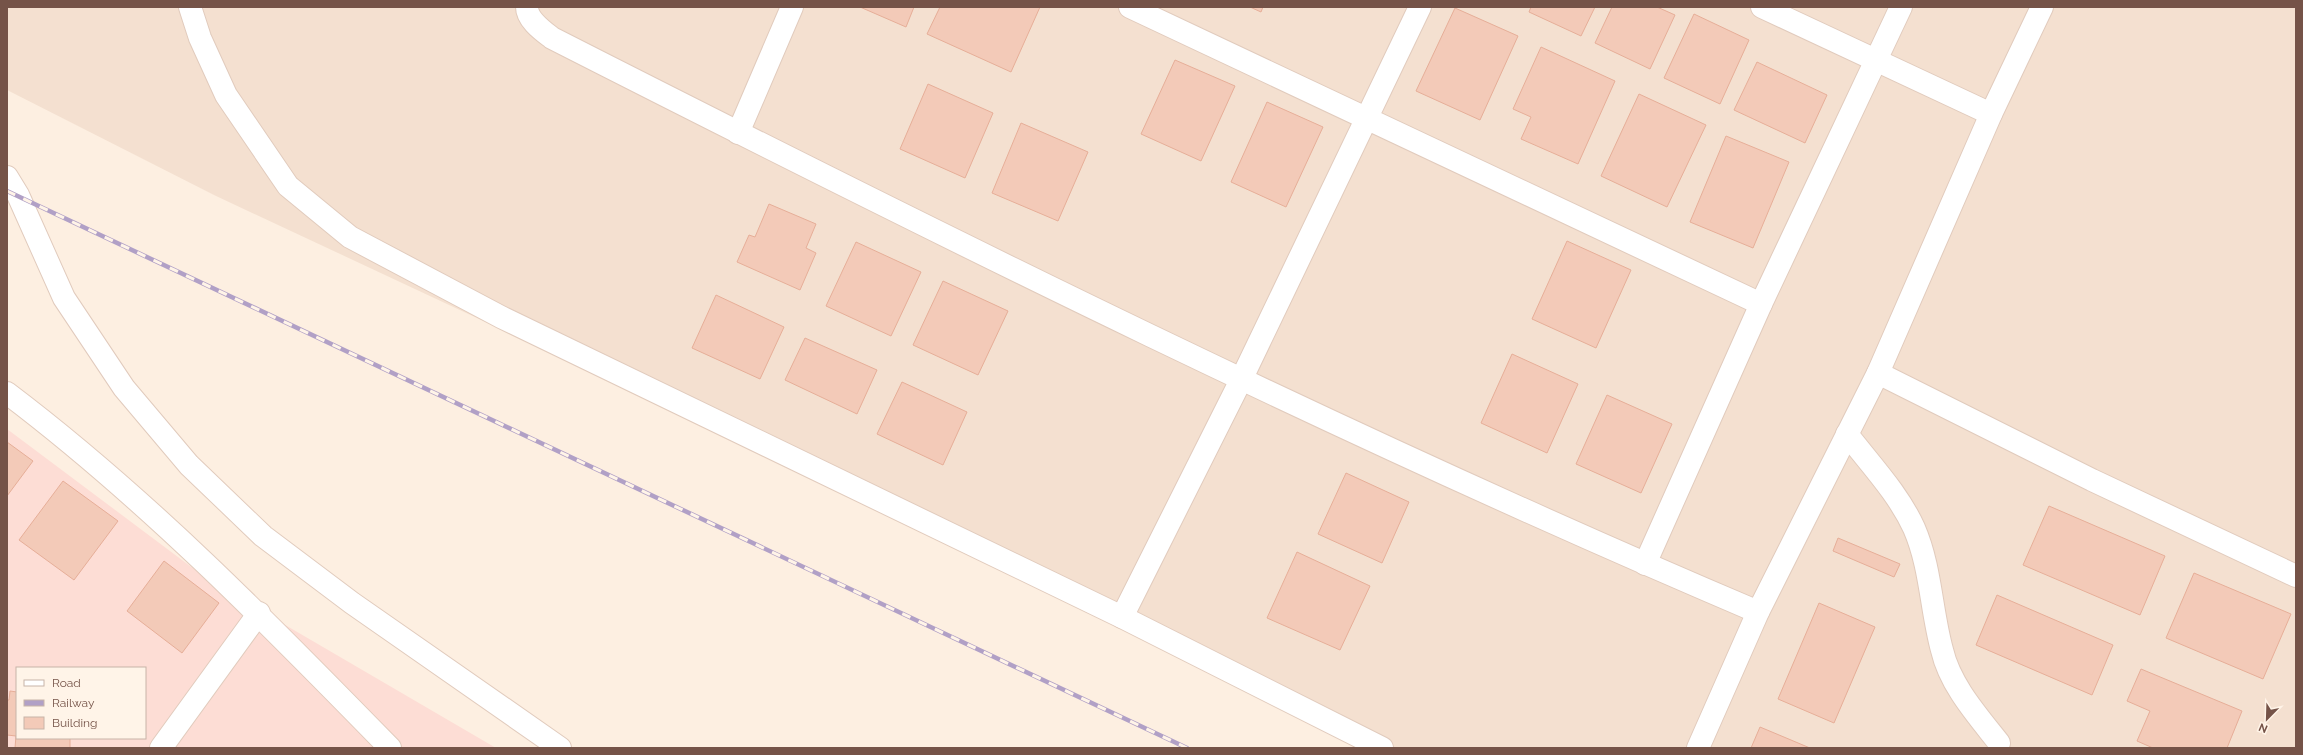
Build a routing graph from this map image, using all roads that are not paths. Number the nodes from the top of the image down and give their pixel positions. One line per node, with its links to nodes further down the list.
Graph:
1 (190, 7): 23 (street)
2 (527, 7): 12 (street)
3 (792, 7): 12 (street)
4 (1130, 7): 11 (street)
5 (1420, 7): 11 (street)
6 (1762, 7): 9 (street)
7 (1900, 7): 9 (street)
8 (2042, 7): 10 (street)
9 (1876, 60): 10 (street); 14 (street)
10 (1991, 114): 15 (street)
11 (1368, 118): 14 (street); 16 (street)
12 (738, 133): 16 (street)
13 (7, 177): 27 (street)
14 (1761, 304): 19 (street)
15 (1878, 373): 18 (street); 20 (street)
16 (1241, 380): 19 (street); 23 (street)
17 (7, 393): 22 (street)
18 (1847, 434): 21 (street); 24 (street)
19 (1645, 564): 21 (street)
20 (2296, 576)
21 (1758, 612): 29 (street)
22 (259, 613): 25 (street); 26 (street)
23 (1122, 617): 28 (street)
24 (2002, 746)
25 (161, 748)
26 (390, 748)
27 (560, 748)
28 (1382, 748)
29 (1698, 748)

